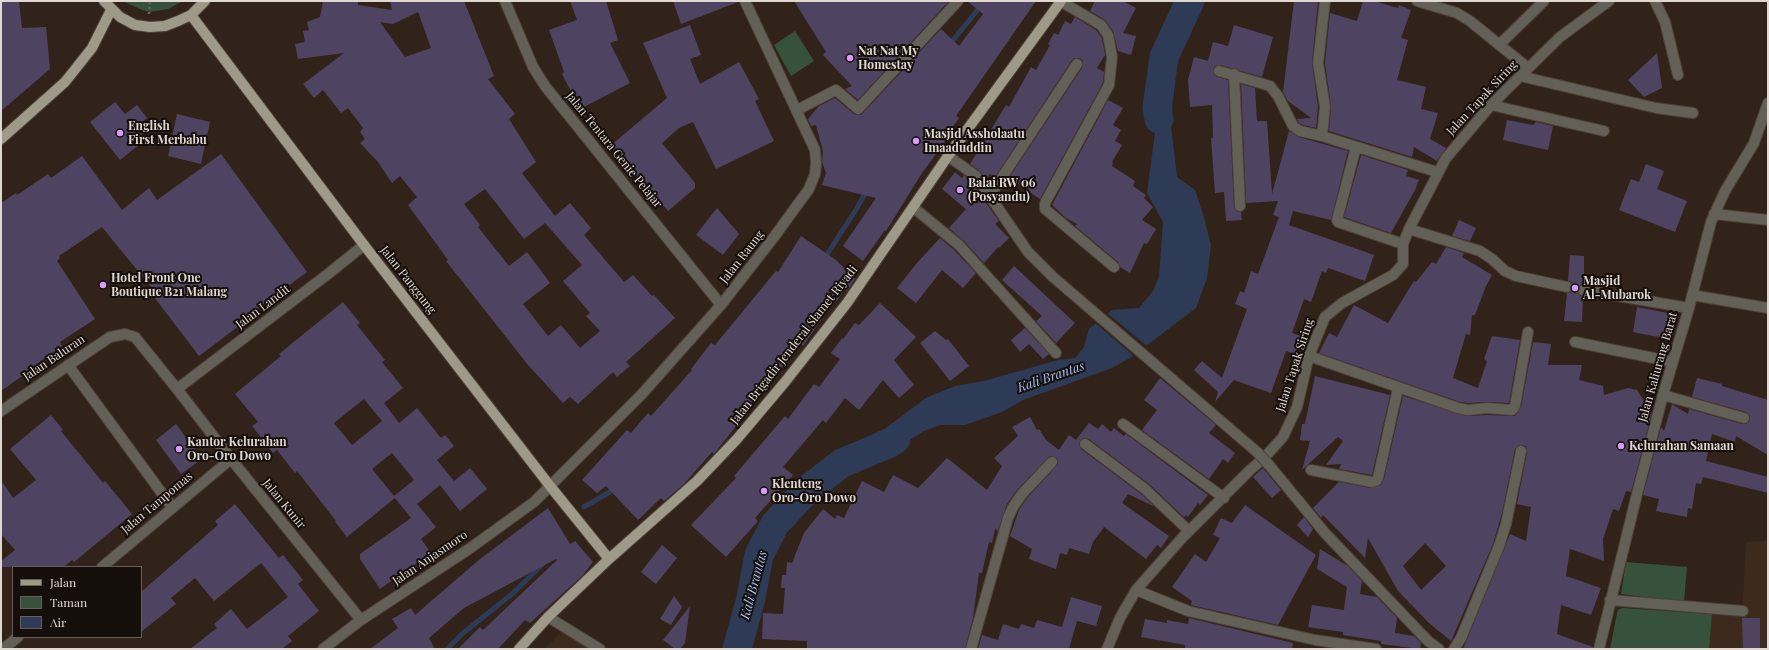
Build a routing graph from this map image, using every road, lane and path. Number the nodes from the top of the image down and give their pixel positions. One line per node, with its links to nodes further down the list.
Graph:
1 (104, 1): 13 (main road)
2 (150, 1): 14 (path)
3 (204, 1): 15 (main road)
4 (505, 1): 45 (street, Jalan Tentara Genie Pelajar)
5 (745, 1): 25 (street, Jalan Raung)
6 (958, 1): 25 (street)
7 (1061, 1): 31 (main road, Jalan Brigadir Jenderal Slamet Riyadi); 41 (street)
8 (1325, 1): 28 (street)
9 (1417, 1): 16 (street)
10 (1544, 1): 16 (street)
11 (1609, 1): 18 (street, Jalan Tapak Siring)
12 (1655, 1): 21 (street)
13 (111, 10): 15 (main road); 29 (main road)
14 (149, 14)
15 (191, 15): 40 (main road, Jalan Panggung)
16 (1499, 45): 18 (street)
17 (1077, 64): 33 (street)
18 (1528, 68): 22 (street, Jalan Tapak Siring)
19 (1219, 71): 20 (street)
20 (1234, 74): 28 (street); 34 (street)
21 (1678, 75)
22 (1520, 76): 24 (street, Jalan Tapak Siring); 26 (street)
23 (1768, 103): 36 (street, Jalan Kaliurang Barat)
24 (1491, 106): 27 (street); 32 (street, Jalan Tapak Siring)
25 (797, 110): 45 (street, Jalan Raung)
26 (1693, 113)
27 (1604, 131)
28 (1322, 136): 30 (street)
29 (1, 139)
30 (1356, 147): 32 (street); 39 (street)
31 (948, 156): 33 (street); 35 (main road, Jalan Brigadir Jenderal Slamet Riyadi)
32 (1438, 172): 38 (street, Jalan Tapak Siring)
33 (989, 197): 86 (street, bridge)
34 (1240, 206)
35 (914, 208): 51 (street); 70 (main road, Jalan Brigadir Jenderal Slamet Riyadi)
36 (1714, 214): 37 (street); 44 (street, Jalan Kaliurang Barat)
37 (1768, 220)
38 (1409, 229): 39 (street, Jalan Tapak Siring); 42 (street)
39 (1403, 244): 52 (street, Jalan Tapak Siring)
40 (364, 245): 55 (street, Jalan Landit); 66 (main road, Jalan Panggung)
41 (1114, 267)
42 (1567, 287)
43 (1584, 290): 46 (street)
44 (1692, 294): 46 (street, Jalan Kaliurang Barat); 47 (street)
45 (721, 305): 66 (street, Jalan Raung)
46 (1689, 308): 53 (street, Jalan Kaliurang Barat)
47 (1768, 308)
48 (1528, 332): 56 (street)
49 (125, 334): 54 (street, Jalan Baluran); 55 (street, Jalan Kunir)
50 (1575, 342): 53 (street)
51 (1056, 353)
52 (1309, 356): 56 (street); 67 (street, Jalan Tapak Siring)
53 (1673, 362): 57 (street, Jalan Kaliurang Barat)
54 (68, 365): 58 (street, Jalan Baluran); 68 (street)
55 (177, 388): 63 (street, Jalan Kunir)
56 (1398, 388): 65 (street)
57 (1663, 395): 59 (street); 73 (street, Jalan Kaliurang Barat)
58 (1, 411)
59 (1744, 418)
60 (1123, 424): 67 (street)
61 (1086, 444): 69 (street)
62 (1522, 451): 87 (street)
63 (231, 459): 68 (street, Jalan Tampomas); 76 (street, Jalan Kunir)
64 (1052, 462): 83 (street)
65 (1311, 470)
66 (550, 486): 70 (main road, Jalan Panggung); 76 (street, Jalan Anjasmoro)
67 (1224, 498): 69 (street, Jalan Tapak Siring)
68 (172, 507): 71 (street, Jalan Tampomas)
69 (1190, 531): 72 (street, Jalan Tapak Siring)
70 (609, 559): 75 (main road, Jalan Brigadir Jenderal Slamet Riyadi)
71 (103, 566)
72 (1136, 590): 78 (street); 84 (street, Jalan Tapak Siring)
73 (1610, 600): 74 (street); 88 (street, Jalan Kaliurang Barat)
74 (1744, 611)
75 (548, 617): 81 (main road, Jalan Brigadir Jenderal Slamet Riyadi); 82 (street)
76 (362, 620): 80 (street, Jalan Anjasmoro)
77 (17, 638): 79 (street)
78 (1314, 645): 85 (street)
79 (3, 649)
80 (323, 649)
81 (519, 649)
82 (600, 649)
83 (971, 649)
84 (1107, 649)
85 (1376, 649)
86 (1438, 649)
87 (1454, 649)
88 (1599, 649)

